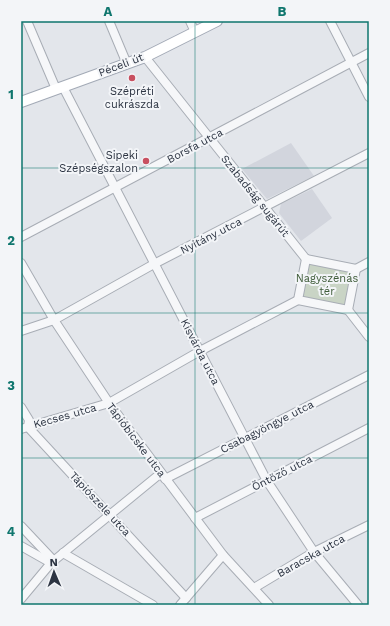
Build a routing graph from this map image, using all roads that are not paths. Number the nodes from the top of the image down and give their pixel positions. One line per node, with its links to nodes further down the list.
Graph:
1 (27, 21): 11 (street, Kisvárda utca)
2 (109, 21): 10 (street)
3 (190, 21): 6 (street)
4 (217, 21): 6 (main road, Péceli út)
5 (330, 21): 9 (street)
6 (195, 32): 8 (main road, Péceli út)
7 (369, 53): 9 (street, Borsfa utca)
8 (145, 57): 10 (main road, Péceli út); 14 (street, Szabadság sugárút)
9 (351, 63): 12 (street); 14 (street, Borsfa utca)
10 (127, 64): 11 (main road, Péceli út)
11 (59, 88): 13 (main road, Péceli út); 16 (street, Kisvárda utca)
12 (369, 97)
13 (21, 102)
14 (209, 138): 16 (street, Borsfa utca); 17 (street, Szabadság sugárút)
15 (369, 153): 17 (street, Nyitány utca)
16 (115, 188): 18 (street, Borsfa utca); 22 (street, Kisvárda utca)
17 (265, 208): 19 (street, Szabadság sugárút); 22 (street, Nyitány utca)
18 (21, 237)
19 (306, 259): 23 (street); 24 (street)
20 (369, 262): 23 (street)
21 (21, 263): 26 (street, Tápióbicske utca)
22 (154, 264): 26 (street, Nyitány utca); 29 (street, Kisvárda utca)
23 (356, 268): 25 (street)
24 (298, 300): 25 (street); 29 (street, Kecses utca)
25 (348, 310): 28 (street)
26 (54, 320): 27 (street, Nyitány utca); 31 (street, Tápióbicske utca)
27 (21, 331)
28 (369, 337)
29 (200, 352): 31 (street, Kecses utca); 35 (street, Kisvárda utca)
30 (369, 375): 35 (street, Csabagyöngye utca)
31 (109, 403): 33 (street, Kecses utca); 36 (street, Tápióbicske utca)
32 (21, 407): 33 (street, Tápiószele utca)
33 (25, 428): 38 (street, Tápiószele utca)
34 (369, 428): 37 (street, Öntöző utca)
35 (245, 439): 36 (street, Csabagyöngye utca); 37 (street, Kisvárda utca)
36 (163, 476): 38 (street, Csabagyöngye utca); 39 (street, Tápióbicske utca)
37 (267, 481): 39 (street, Öntöző utca); 43 (street, Kisvárda utca)
38 (110, 516): 44 (street, Csabagyöngye utca); 48 (street, Tápiószele utca)
39 (196, 518): 45 (street, Tápióbicske utca)
40 (369, 524): 43 (street, Baracska utca)
41 (21, 526): 46 (street)
42 (21, 546): 46 (street)
43 (314, 552): 47 (street, Baracska utca); 53 (street, Kisvárda utca)
44 (63, 553): 46 (street, Csabagyöngye utca); 50 (street)
45 (223, 555): 47 (street, Tápióbicske utca); 48 (street)
46 (53, 562): 49 (street, Csabagyöngye utca)
47 (254, 588): 52 (street, Tápióbicske utca)
48 (186, 598): 51 (street)
49 (21, 599)
50 (152, 605)
51 (180, 605)
52 (269, 605)
53 (358, 605)

